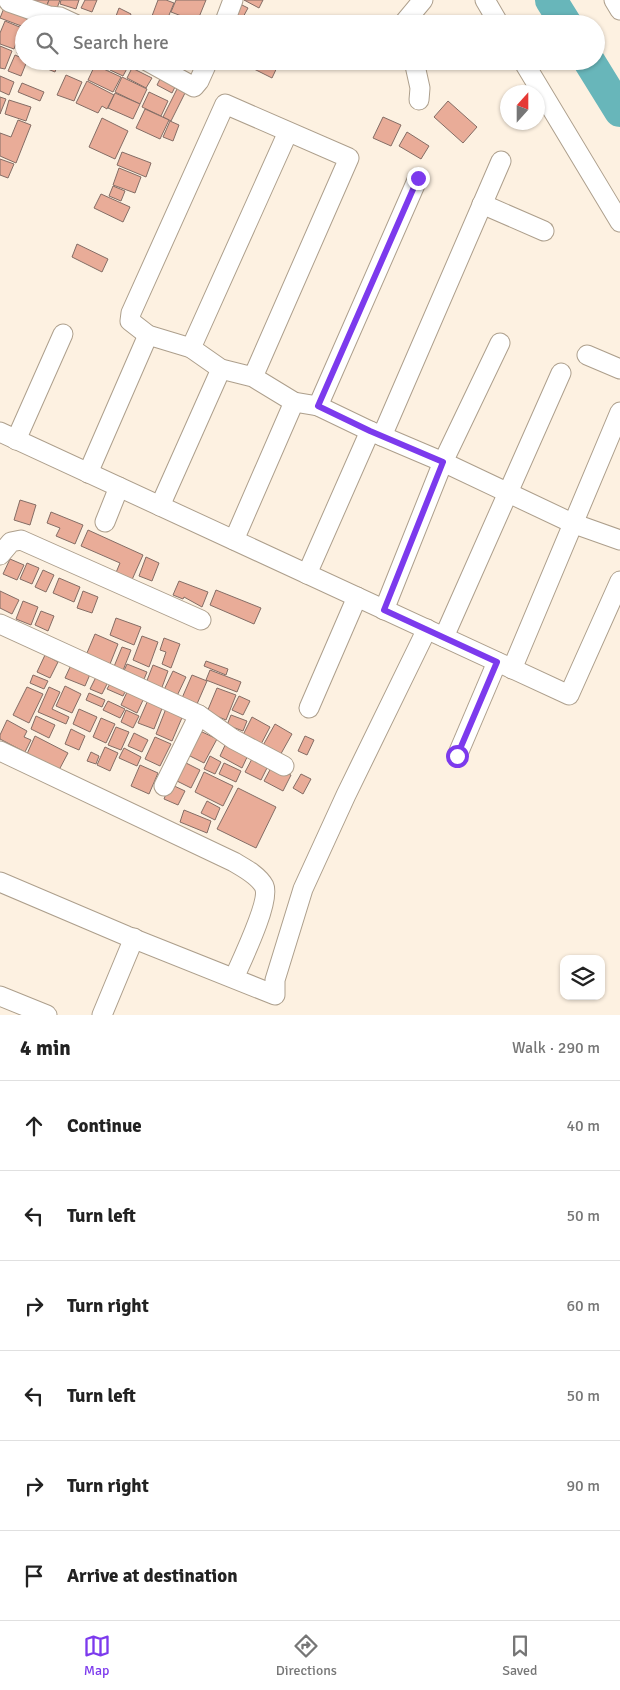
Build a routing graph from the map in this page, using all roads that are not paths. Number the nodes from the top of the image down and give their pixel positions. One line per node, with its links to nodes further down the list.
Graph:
1 (233, 0): 8 (street)
2 (422, 0): 9 (street)
3 (485, 0): 10 (street)
4 (614, 0): 6 (street)
5 (9, 2): 7 (street)
6 (620, 10)
7 (47, 15)
8 (227, 15)
9 (410, 15)
10 (494, 15)
11 (163, 70): 12 (street)
12 (204, 70)
13 (416, 70): 15 (street)
14 (528, 70): 20 (street)
15 (419, 100)
16 (288, 132): 23 (street); 25 (street); 30 (street)
17 (501, 161): 19 (street)
18 (418, 178): 32 (street)
19 (482, 204): 21 (street); 34 (street)
20 (620, 222)
21 (544, 231)
22 (63, 334): 35 (street)
23 (148, 335): 25 (street); 37 (street)
24 (500, 343): 36 (street)
25 (191, 348): 27 (street)
26 (587, 355): 28 (street)
27 (221, 369): 30 (street); 40 (street)
28 (620, 369)
29 (561, 373): 39 (street)
30 (253, 377): 31 (street)
31 (294, 402): 32 (street); 43 (street)
32 (318, 406): 34 (street)
33 (620, 412): 42 (street)
34 (376, 433): 36 (street); 46 (street)
35 (8, 436): 37 (street)
36 (443, 462): 39 (street); 49 (street)
37 (88, 473): 38 (street)
38 (119, 487): 40 (street); 41 (street)
39 (508, 492): 42 (street); 54 (street)
40 (160, 506): 43 (street)
41 (105, 522)
42 (572, 523): 44 (street); 55 (street)
43 (234, 540): 46 (street)
44 (620, 540)
45 (0, 555): 51 (street)
46 (307, 574): 48 (street)
47 (620, 581): 50 (street)
48 (358, 597): 49 (street); 56 (street)
49 (384, 610): 53 (street)
50 (613, 616): 55 (street)
51 (201, 620)
52 (0, 624): 57 (street)
53 (427, 629): 54 (street); 64 (street)
54 (444, 638): 55 (street)
55 (505, 665): 59 (street)
56 (309, 708)
57 (199, 714): 60 (street); 61 (street)
58 (0, 750): 64 (street)
59 (457, 756)
60 (284, 766)
61 (164, 786)
62 (0, 882): 63 (street)
63 (134, 938): 64 (street); 67 (street)
64 (234, 978)
65 (0, 996): 66 (street)
66 (47, 1015)
67 (102, 1015)

